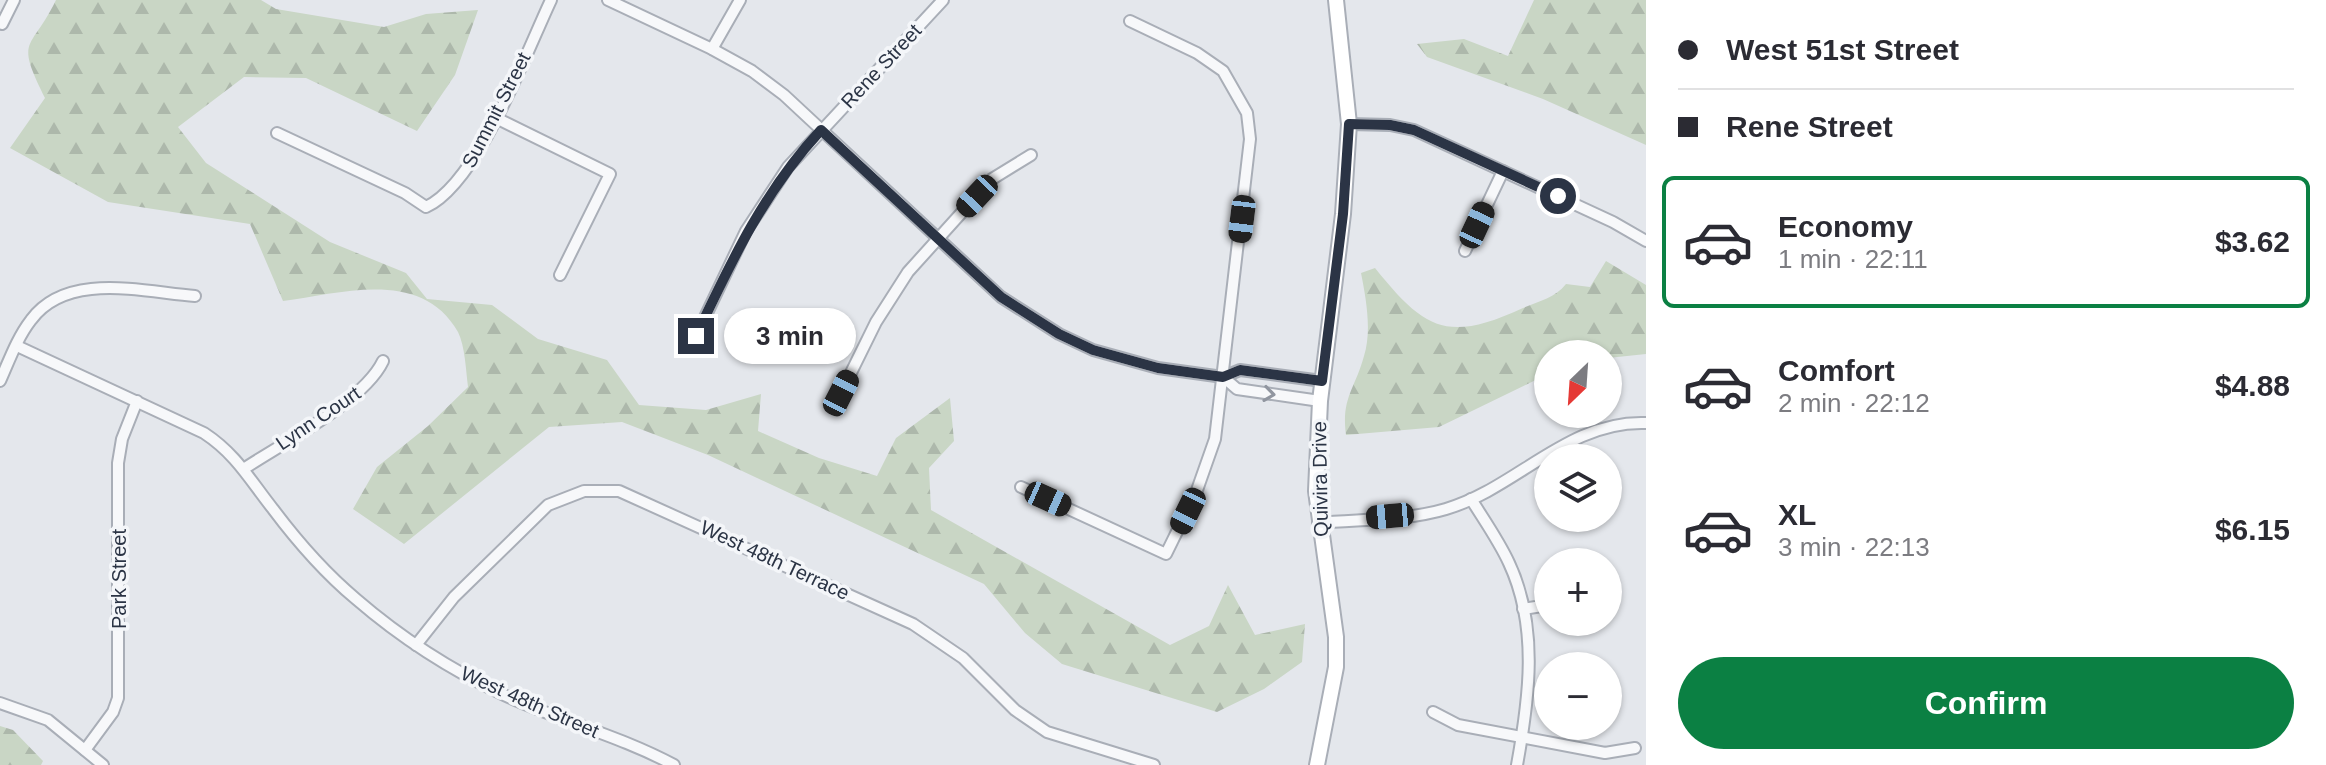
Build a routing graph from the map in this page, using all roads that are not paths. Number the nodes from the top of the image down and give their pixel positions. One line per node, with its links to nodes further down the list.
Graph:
1 (14, 0): 8 (street)
2 (551, 0): 10 (street, Summit Street)
3 (608, 0): 9 (street)
4 (740, 0): 9 (street)
5 (943, 0): 12 (street, Rene Street)
6 (1336, 0): 11 (main road, Quivira Drive)
7 (1130, 21): 24 (street)
8 (2, 24)
9 (712, 49): 12 (street)
10 (494, 117): 13 (street, Summit Street); 19 (street)
11 (1349, 124): 15 (street); 26 (main road, Quivira Drive)
12 (821, 130): 16 (street); 21 (street, Rene Street)
13 (277, 133)
14 (1031, 155): 16 (street)
15 (1503, 171): 17 (street); 18 (street)
16 (937, 239): 24 (street); 27 (street)
17 (1646, 241)
18 (1465, 251)
19 (560, 275)
20 (195, 296): 22 (street)
21 (696, 336)
22 (17, 346): 25 (street); 28 (street, West 48th Street)
23 (383, 361): 31 (street, Lynn Court)
24 (1223, 377): 26 (street); 29 (street, one-way to 29); 32 (street)
25 (0, 381)
26 (1322, 381): 29 (main road, Quivira Drive)
27 (841, 393)
28 (137, 401): 31 (street, West 48th Street); 42 (street, Park Street)
29 (1320, 401): 34 (main road, Quivira Drive)
30 (1646, 423): 33 (street)
31 (245, 468): 37 (street, West 48th Street)
32 (1021, 487)
33 (1471, 499): 34 (street); 36 (street)
34 (1318, 523): 46 (main road, Quivira Drive)
35 (1534, 607): 36 (street)
36 (1523, 609): 40 (street)
37 (416, 645): 44 (street, West 48th Street); 45 (street, West 48th Terrace)
38 (0, 703): 42 (street)
39 (1433, 712): 40 (street)
40 (1522, 737): 41 (street); 47 (street)
41 (1635, 748)
42 (85, 750): 43 (street)
43 (103, 765)
44 (674, 765)
45 (1154, 765)
46 (1317, 765)
47 (1517, 765)

